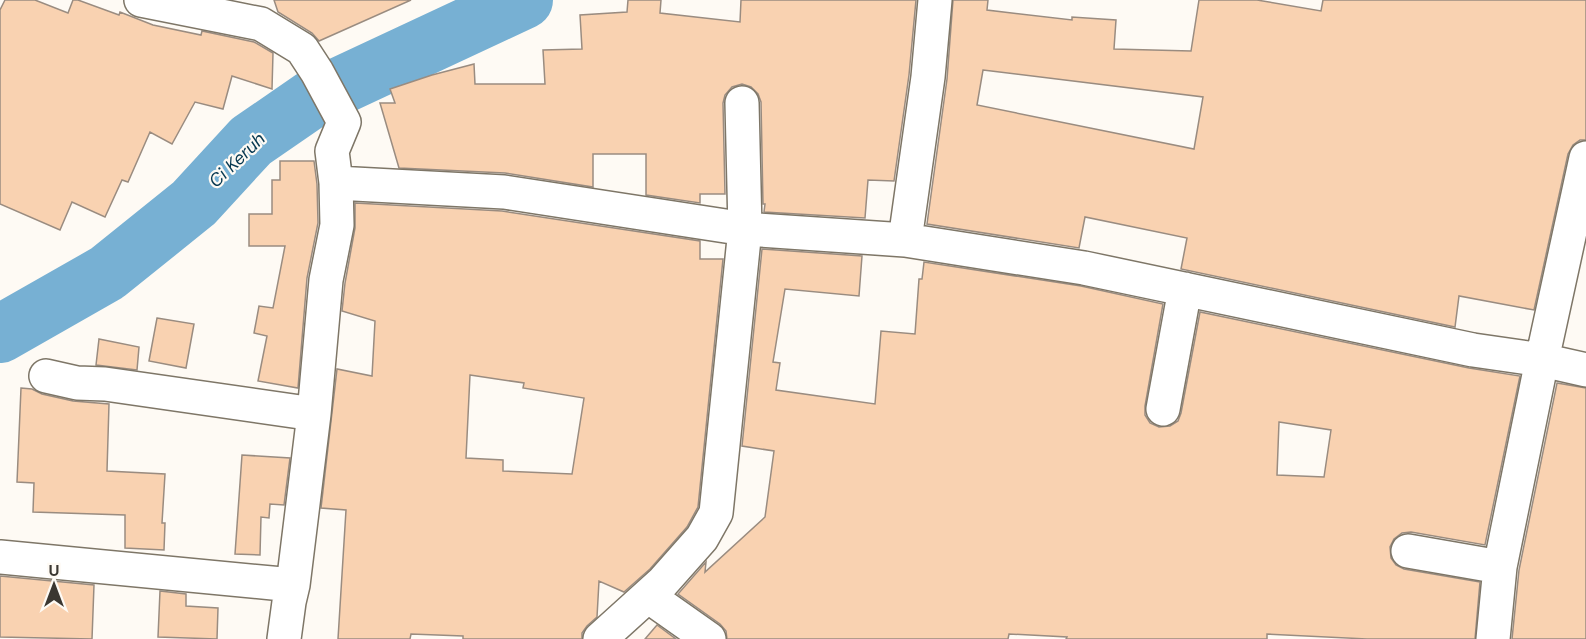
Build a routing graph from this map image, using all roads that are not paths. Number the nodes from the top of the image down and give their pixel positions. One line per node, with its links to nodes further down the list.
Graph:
1 (141, 0): 5 (street)
2 (934, 0): 7 (street)
3 (742, 103): 6 (street)
4 (1586, 158): 9 (street)
5 (336, 183): 6 (street); 13 (street)
6 (745, 230): 7 (street); 18 (street)
7 (905, 240): 8 (street)
8 (1185, 289): 9 (street); 12 (street)
9 (1542, 360): 10 (street); 16 (street)
10 (1586, 370)
11 (46, 376): 13 (street)
12 (1163, 409)
13 (314, 414): 17 (street)
14 (1408, 551): 16 (street)
15 (0, 556): 17 (street)
16 (1500, 567): 22 (street)
17 (293, 585): 19 (street)
18 (648, 597): 20 (street); 21 (street)
19 (284, 639)
20 (600, 639)
21 (709, 639)
22 (1493, 639)

